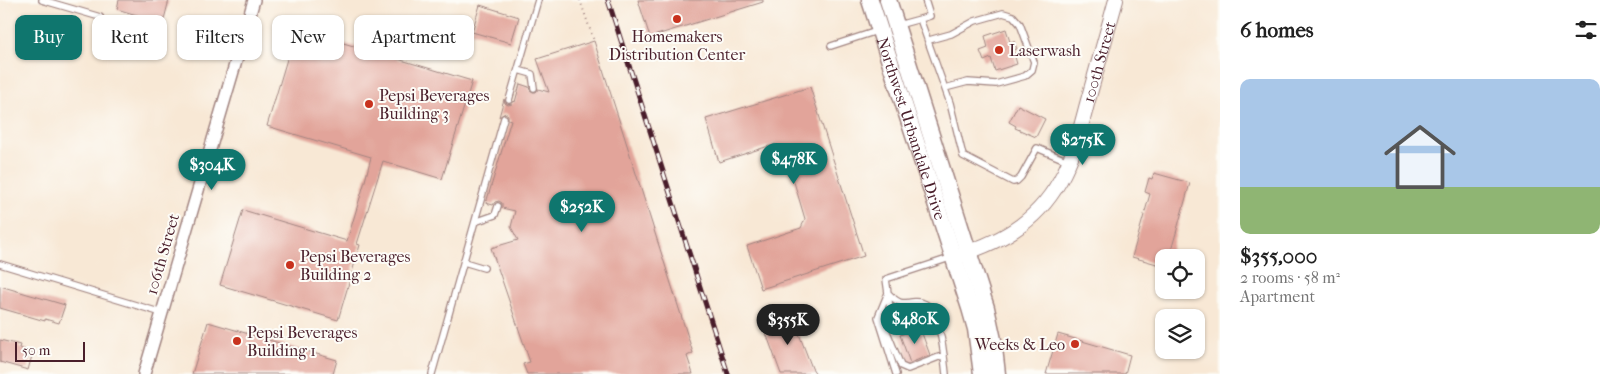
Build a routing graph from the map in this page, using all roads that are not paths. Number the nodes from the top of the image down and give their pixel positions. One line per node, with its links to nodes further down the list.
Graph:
1 (42, 0): 8 (lane)
2 (254, 0): 27 (street, 106th Street)
3 (538, 0): 14 (lane)
4 (870, 0): 11 (main road, Northwest Urbandale Drive)
5 (888, 0): 10 (main road, Northwest Urbandale Drive)
6 (925, 0): 9 (lane)
7 (1116, 0): 19 (street, 100th Street)
8 (93, 15)
9 (920, 19): 10 (lane); 12 (lane)
10 (897, 26): 11 (lane); 22 (main road, Northwest Urbandale Drive)
11 (880, 30): 13 (lane); 22 (main road, Northwest Urbandale Drive)
12 (928, 40): 16 (lane); 16 (lane)
13 (831, 46)
14 (518, 70): 15 (lane); 17 (lane)
15 (534, 88)
16 (945, 88): 19 (lane)
17 (509, 100)
18 (504, 118): 21 (lane)
19 (1069, 162): 22 (street, 100th Street)
20 (498, 206): 21 (lane)
21 (475, 222): 23 (lane)
22 (961, 255): 26 (lane); 35 (main road); 36 (main road)
23 (464, 262): 25 (lane); 32 (lane)
24 (0, 264): 27 (lane)
25 (484, 268)
26 (888, 293): 28 (lane); 29 (lane); 29 (lane)
27 (162, 313): 31 (street, 106th Street)
28 (880, 313): 30 (lane); 33 (lane)
29 (935, 318): 30 (lane)
30 (944, 355): 34 (lane)
31 (144, 374)
32 (432, 374)
33 (896, 374)
34 (946, 374)
35 (982, 374)
36 (998, 374)

